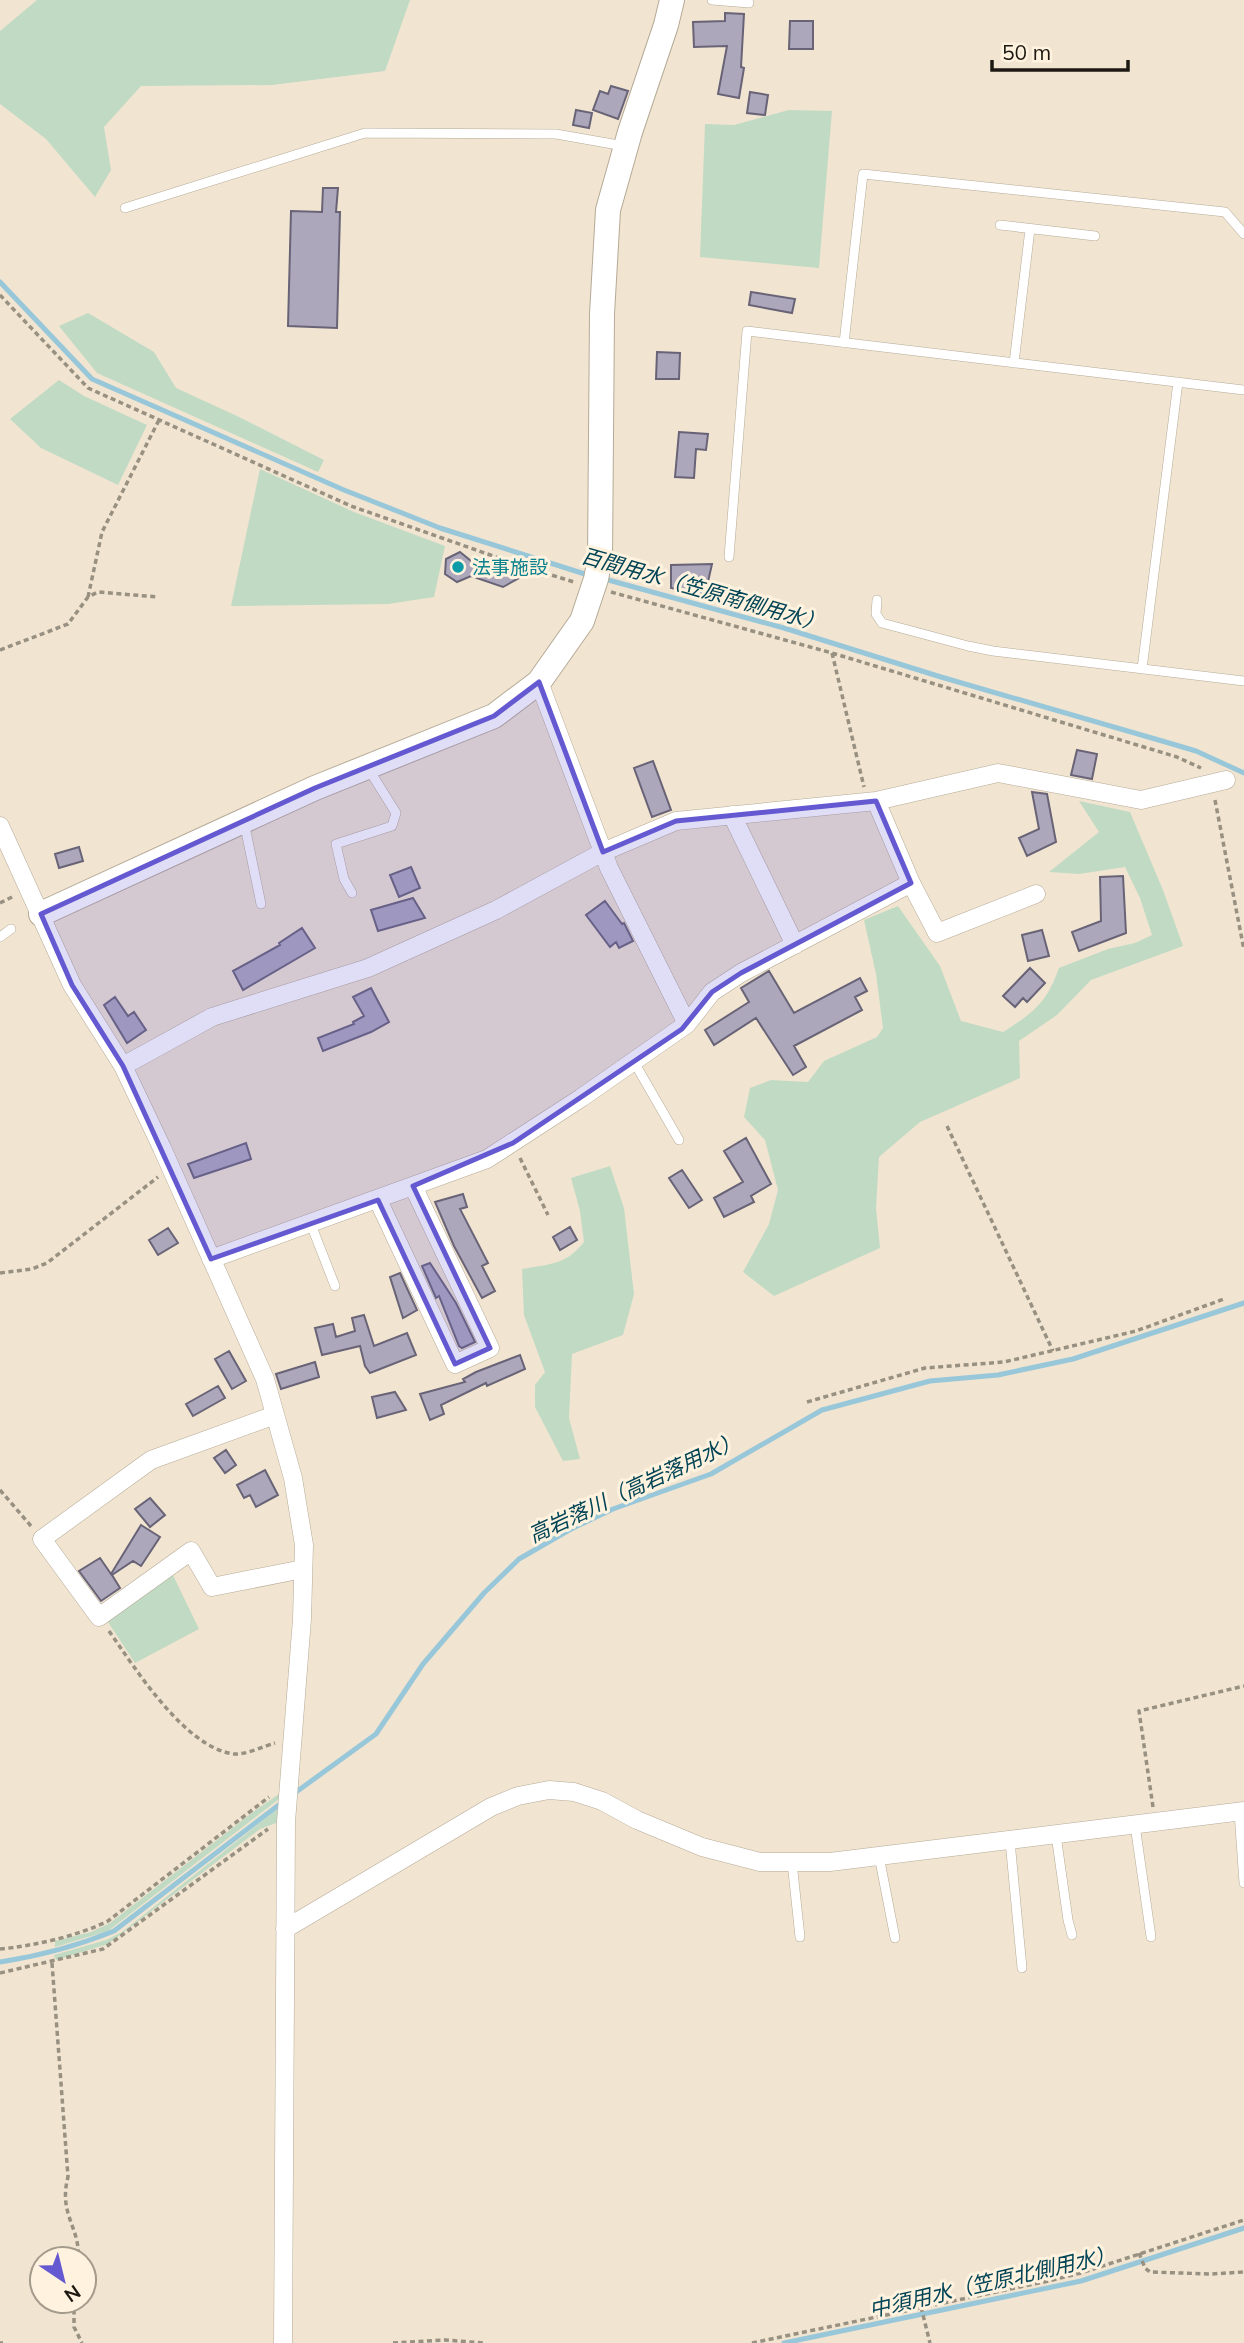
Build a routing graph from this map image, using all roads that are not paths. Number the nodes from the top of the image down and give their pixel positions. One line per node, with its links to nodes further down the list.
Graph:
1 (672, 0): 4 (street)
2 (712, 0): 3 (lane)
3 (749, 3)
4 (626, 147): 5 (lane); 18 (street)
5 (125, 208)
6 (1000, 225): 7 (lane)
7 (1030, 229): 9 (lane); 11 (lane)
8 (1244, 234): 10 (lane)
9 (1095, 236)
10 (844, 343): 11 (lane); 14 (lane)
11 (1014, 363): 12 (lane)
12 (1178, 382): 13 (lane); 16 (lane)
13 (1244, 390)
14 (729, 557)
15 (877, 600): 16 (lane)
16 (1142, 669): 17 (lane)
17 (1244, 681)
18 (538, 682): 19 (street); 25 (street)
19 (368, 766): 23 (street); 27 (lane)
20 (1219, 782): 21 (street)
21 (872, 801): 22 (street); 26 (street)
22 (732, 816): 25 (street); 31 (street)
23 (244, 820): 29 (lane); 30 (street)
24 (0, 826): 30 (street)
25 (603, 852): 32 (street); 34 (street)
26 (911, 883): 28 (street); 31 (street)
27 (352, 893)
28 (1036, 894)
29 (261, 904)
30 (41, 914): 34 (street)
31 (794, 945): 32 (street)
32 (687, 1024): 33 (street)
33 (634, 1062): 35 (lane); 36 (street)
34 (124, 1066): 39 (street)
35 (679, 1139)
36 (414, 1186): 37 (street); 37 (street)
37 (378, 1200): 38 (street)
38 (310, 1222): 39 (street); 40 (lane)
39 (211, 1259): 41 (street)
40 (335, 1286)
41 (275, 1415): 42 (street); 42 (street)
42 (303, 1569): 50 (street)
43 (1242, 1811): 44 (street); 49 (lane)
44 (1135, 1825): 45 (street); 53 (lane)
45 (1056, 1835): 46 (street); 51 (lane)
46 (1010, 1841): 47 (street); 55 (lane)
47 (879, 1856): 48 (street); 54 (lane)
48 (792, 1862): 50 (street); 52 (lane)
49 (1244, 1883)
50 (285, 1929): 56 (street)
51 (1072, 1935)
52 (800, 1937)
53 (1151, 1937)
54 (895, 1938)
55 (1022, 1968)
56 (283, 2343)

